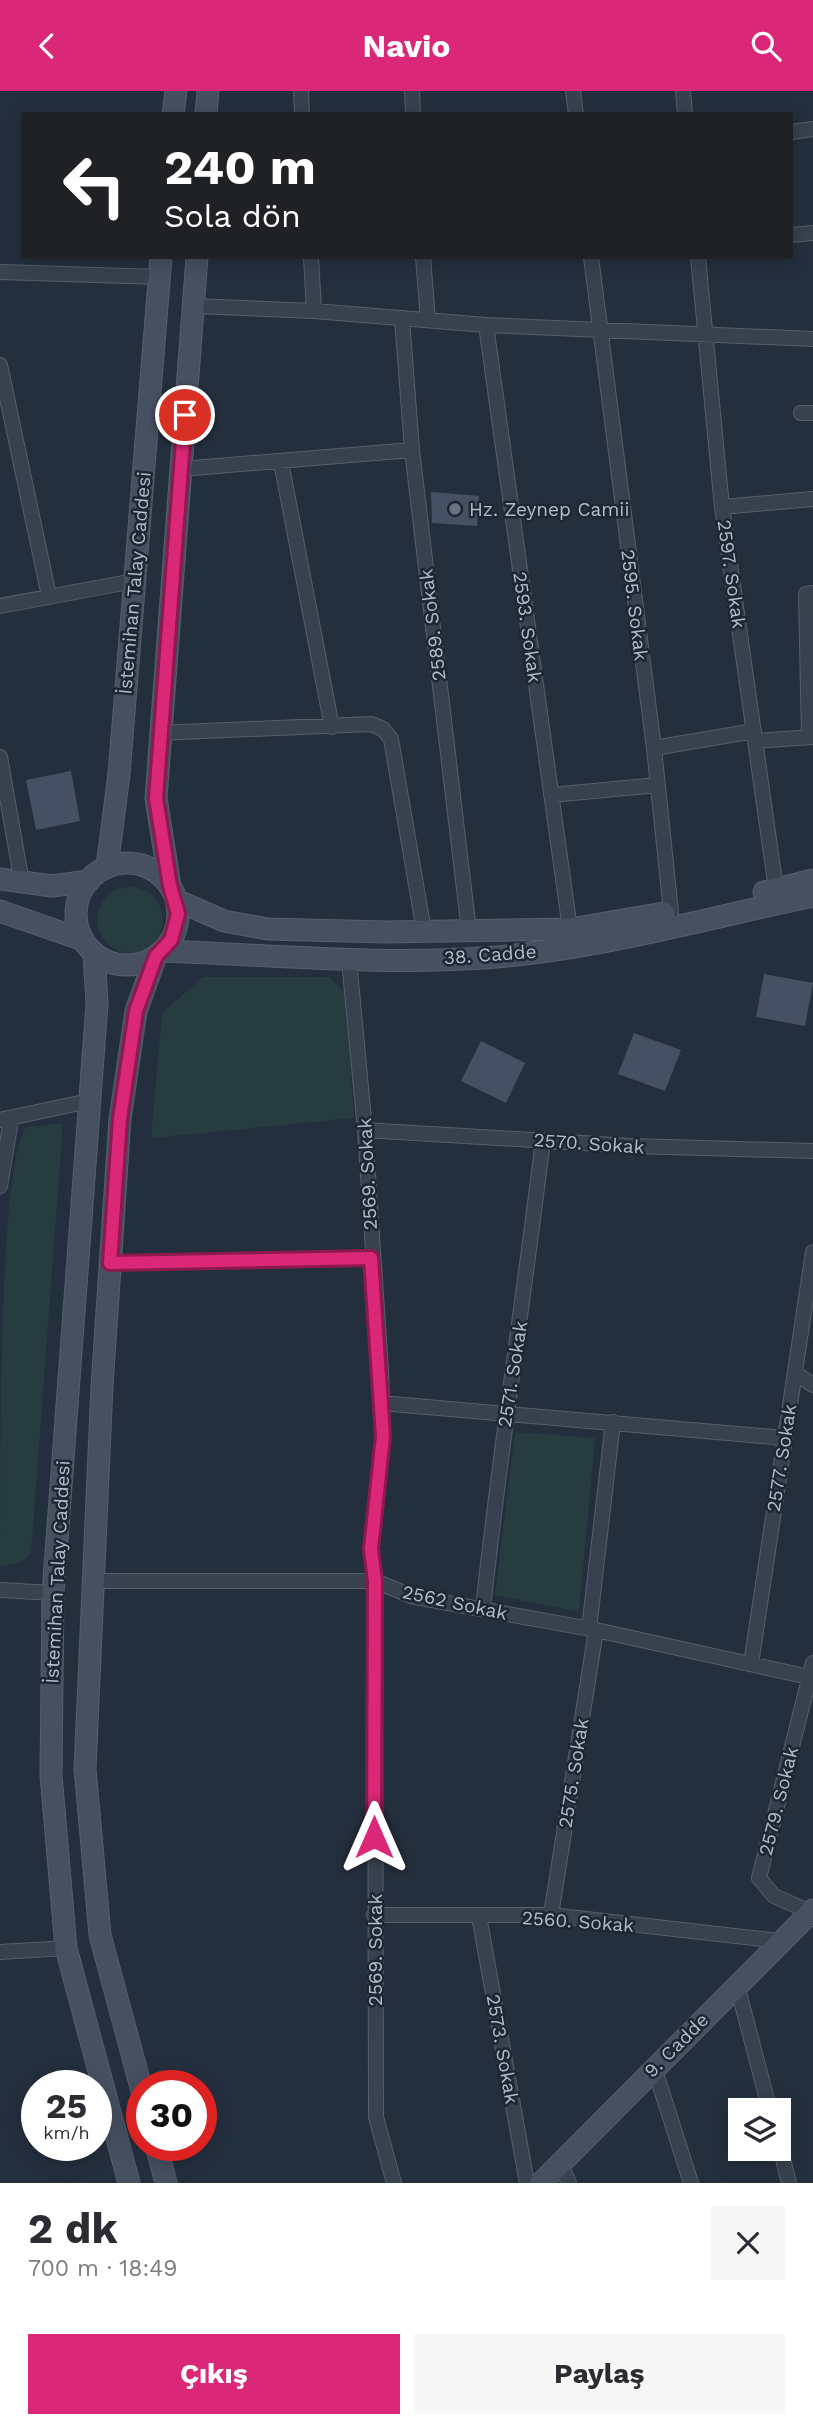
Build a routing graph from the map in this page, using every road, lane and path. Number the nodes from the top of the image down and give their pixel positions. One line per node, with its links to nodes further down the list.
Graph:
1 (176, 91): 7 (street)
2 (208, 91): 8 (street)
3 (301, 91): 9 (street)
4 (412, 91): 10 (street)
5 (573, 91): 11 (street)
6 (683, 91): 12 (street)
7 (173, 112)
8 (205, 112)
9 (302, 112)
10 (413, 112)
11 (576, 112)
12 (685, 112)
13 (813, 129): 14 (street)
14 (793, 132)
15 (813, 233): 16 (street)
16 (793, 235)
17 (197, 259): 24 (street, İstemihan Talay Caddesi)
18 (311, 259): 25 (street)
19 (424, 259): 27 (street)
20 (592, 259): 29 (street, 2595. Sokak)
21 (698, 259): 30 (street, 2597. Sokak)
22 (160, 267): 23 (street); 38 (street, İstemihan Talay Caddesi)
23 (0, 272)
24 (194, 306): 25 (street); 35 (street, İstemihan Talay Caddesi)
25 (314, 311): 26 (street)
26 (402, 318): 27 (street); 33 (street, 2589. Sokak)
27 (428, 320): 28 (street)
28 (486, 325): 29 (street); 50 (street, 2593. Sokak)
29 (600, 331): 30 (street); 47 (street, 2595. Sokak)
30 (706, 336): 31 (street); 37 (street, 2597. Sokak)
31 (813, 339)
32 (0, 365): 40 (street)
33 (412, 450): 34 (street); 63 (street, 2589. Sokak)
34 (281, 462): 35 (street); 43 (street)
35 (181, 469): 44 (street, İstemihan Talay Caddesi)
36 (813, 499): 37 (street)
37 (722, 507): 45 (street, 2597. Sokak)
38 (134, 581): 40 (street); 51 (street, İstemihan Talay Caddesi)
39 (813, 593): 42 (street)
40 (49, 596): 41 (street)
41 (0, 606)
42 (810, 685): 46 (street)
43 (332, 727): 44 (street); 62 (street)
44 (159, 733): 57 (street, İstemihan Talay Caddesi)
45 (755, 736): 46 (street); 47 (street); 56 (street, 2597. Sokak)
46 (811, 737)
47 (654, 748): 49 (street, 2595. Sokak)
48 (0, 757): 55 (street)
49 (658, 785): 50 (street); 60 (street, 2595. Sokak)
50 (551, 795): 61 (street, 2593. Sokak)
51 (107, 867): 54 (street); 57 (street)
52 (0, 879): 55 (street)
53 (813, 880): 56 (street, 38. Cadde)
54 (89, 881): 55 (street); 64 (street)
55 (22, 883)
56 (776, 889): 60 (street, 38. Cadde)
57 (173, 893): 62 (street, 38. Cadde); 65 (street)
58 (813, 896): 66 (street, 38. Cadde)
59 (0, 911): 64 (street)
60 (671, 912): 61 (street, 38. Cadde)
61 (570, 929): 63 (street, 38. Cadde)
62 (424, 931): 63 (street, 38. Cadde)
63 (469, 931)
64 (89, 947): 65 (street); 67 (street, İstemihan Talay Caddesi)
65 (159, 953): 66 (street, 38. Cadde); 75 (street, İstemihan Talay Caddesi)
66 (349, 960): 69 (street, 2569. Sokak)
67 (89, 1101): 68 (street); 85 (street, İstemihan Talay Caddesi)
68 (5, 1120): 72 (street)
69 (366, 1130): 70 (street, 2570. Sokak); 74 (street, 2569. Sokak)
70 (543, 1140): 71 (street, 2570. Sokak); 79 (street, 2571. Sokak)
71 (813, 1151)
72 (0, 1186)
73 (813, 1252): 76 (street, 2577. Sokak)
74 (371, 1258): 75 (street); 78 (street, 2569. Sokak)
75 (110, 1263): 82 (street, İstemihan Talay Caddesi)
76 (795, 1373): 77 (street); 81 (street, 2577. Sokak)
77 (813, 1385)
78 (382, 1403): 79 (street); 83 (street, 2569. Sokak)
79 (505, 1414): 80 (street); 86 (street, 2571. Sokak)
80 (613, 1422): 81 (street); 87 (street, 2575. Sokak)
81 (783, 1439): 88 (street, 2577. Sokak)
82 (92, 1581): 83 (street, 2562 Sokak); 99 (street, İstemihan Talay Caddesi)
83 (375, 1581): 86 (street, 2562 Sokak); 90 (street, 2569. Sokak)
84 (0, 1590): 85 (street)
85 (53, 1593): 95 (street, İstemihan Talay Caddesi)
86 (482, 1608): 87 (street, 2562 Sokak)
87 (592, 1630): 88 (street, 2562 Sokak); 91 (street, 2575. Sokak)
88 (751, 1664): 89 (street, 2562 Sokak)
89 (812, 1672): 92 (street, 2579. Sokak)
90 (374, 1915): 93 (street, 2560. Sokak); 106 (street, 2569. Sokak)
91 (551, 1915): 93 (street, 2560. Sokak); 94 (street, 2560. Sokak)
92 (812, 1915): 94 (street, 9. Cadde)
93 (480, 1916): 107 (street, 2573. Sokak)
94 (780, 1941): 97 (street, 9. Cadde)
95 (66, 1948): 96 (street); 104 (street, İstemihan Talay Caddesi)
96 (0, 1952)
97 (737, 1985): 98 (street, 9. Cadde); 100 (street)
98 (654, 2067): 103 (street, 9. Cadde); 110 (street)
99 (137, 2070)
100 (767, 2098)
101 (160, 2161): 105 (street)
102 (784, 2161): 111 (street)
103 (560, 2163): 108 (street, 9. Cadde); 109 (street)
104 (129, 2183)
105 (166, 2183)
106 (394, 2183)
107 (527, 2183)
108 (541, 2183)
109 (569, 2183)
110 (691, 2183)
111 (789, 2183)

